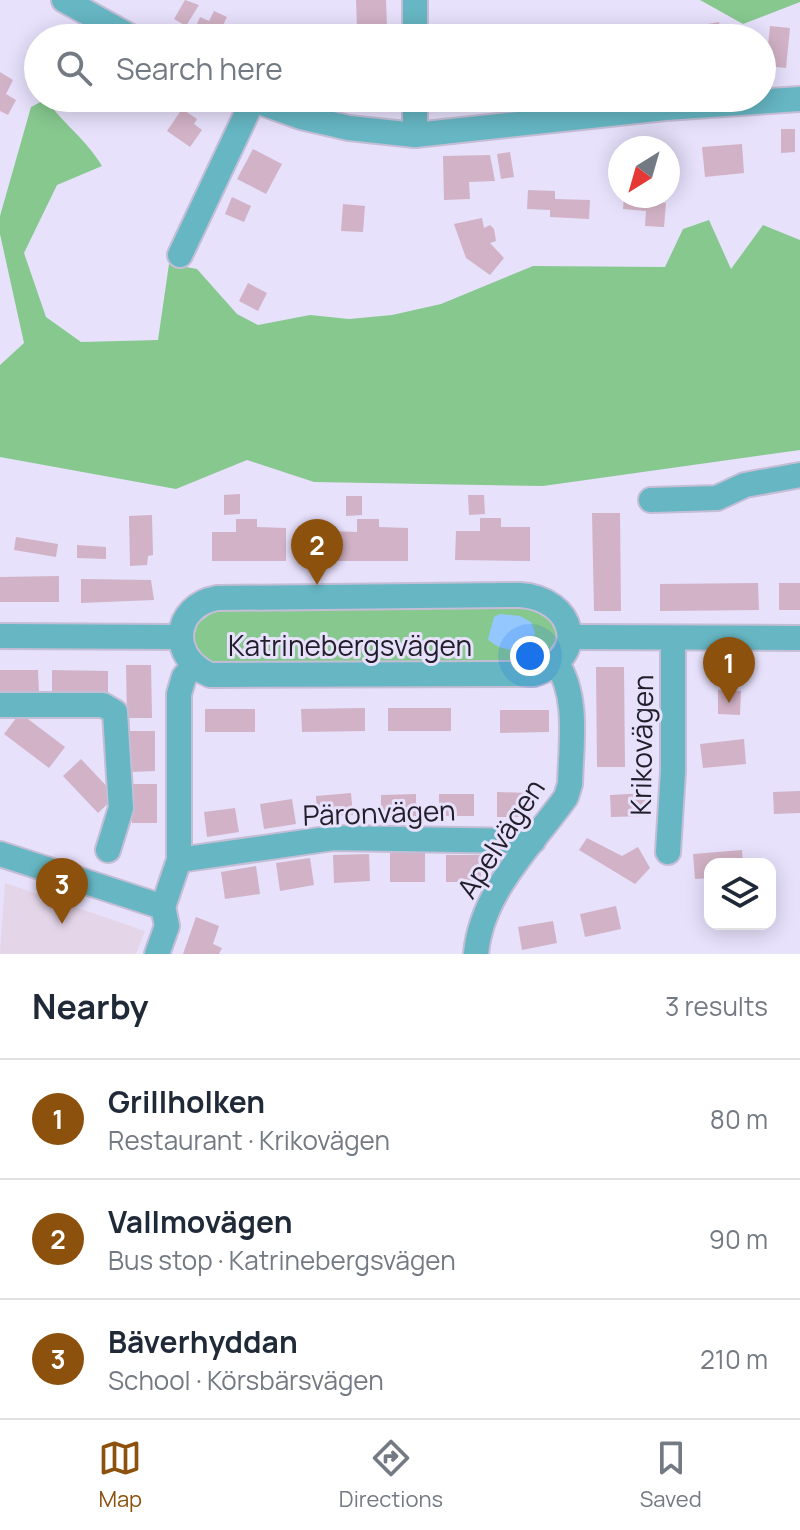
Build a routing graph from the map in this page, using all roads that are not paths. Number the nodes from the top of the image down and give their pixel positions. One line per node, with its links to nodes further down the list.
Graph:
1 (64, 0): 3 (street)
2 (415, 0): 4 (street)
3 (108, 24)
4 (415, 24)
5 (800, 99): 6 (street)
6 (776, 101)
7 (245, 112): 12 (street)
8 (295, 112): 11 (street)
9 (415, 112): 11 (street)
10 (626, 112): 11 (street)
11 (415, 135)
12 (180, 255)
13 (800, 475): 14 (street)
14 (651, 500)
15 (0, 636): 16 (street)
16 (180, 637): 17 (street, Katrinebergsvägen); 21 (street, Katrinebergsvägen)
17 (571, 637): 19 (street); 20 (street)
18 (800, 638): 19 (street)
19 (673, 639): 25 (street, Krikovägen)
20 (556, 662): 21 (street, Katrinebergsvägen); 23 (street, Apelvägen)
21 (194, 665): 27 (street)
22 (0, 705): 24 (street)
23 (533, 841): 27 (street, Päronvägen); 30 (street, Apelvägen)
24 (108, 850)
25 (668, 852)
26 (0, 854): 28 (street)
27 (179, 860): 28 (street)
28 (163, 907): 29 (street)
29 (157, 954)
30 (476, 954)

